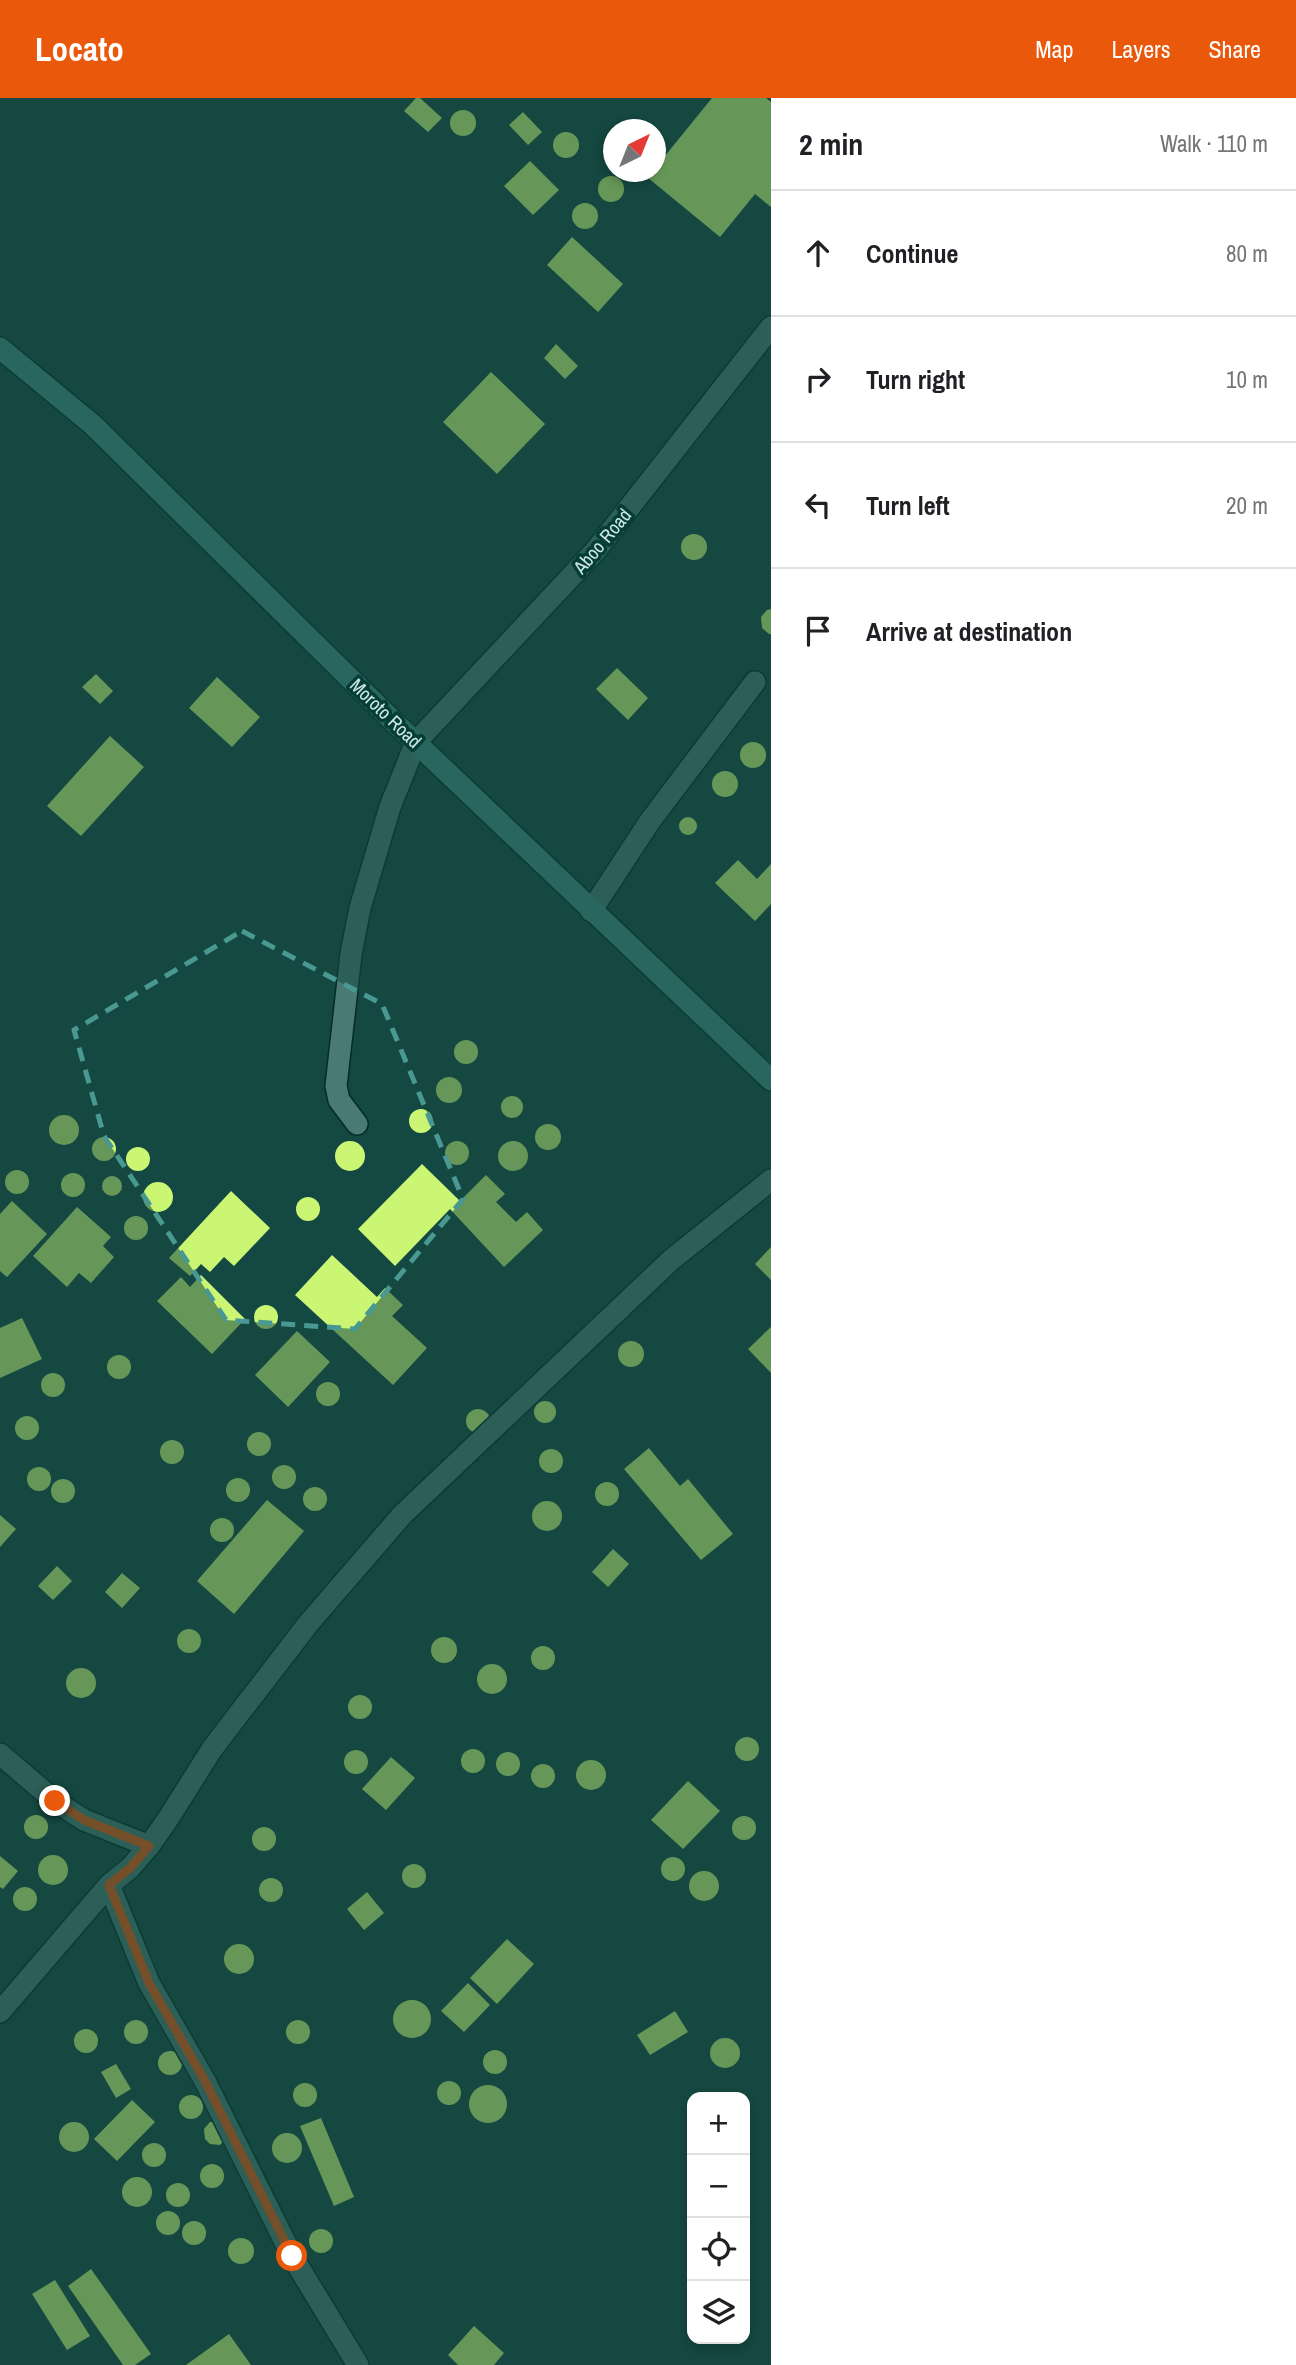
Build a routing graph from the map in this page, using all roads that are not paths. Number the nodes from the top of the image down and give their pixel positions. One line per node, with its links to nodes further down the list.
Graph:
1 (771, 327): 4 (street, Aboo Road)
2 (0, 348): 4 (main road, Moroto Road)
3 (755, 682): 5 (street)
4 (416, 742): 5 (main road, Moroto Road); 7 (street)
5 (591, 911): 6 (main road, Moroto Road)
6 (771, 1080)
7 (357, 1124)
8 (771, 1180): 10 (street)
9 (0, 1754): 10 (street)
10 (149, 1846): 11 (street)
11 (109, 1885): 12 (street); 13 (street)
12 (0, 2012)
13 (358, 2365)

